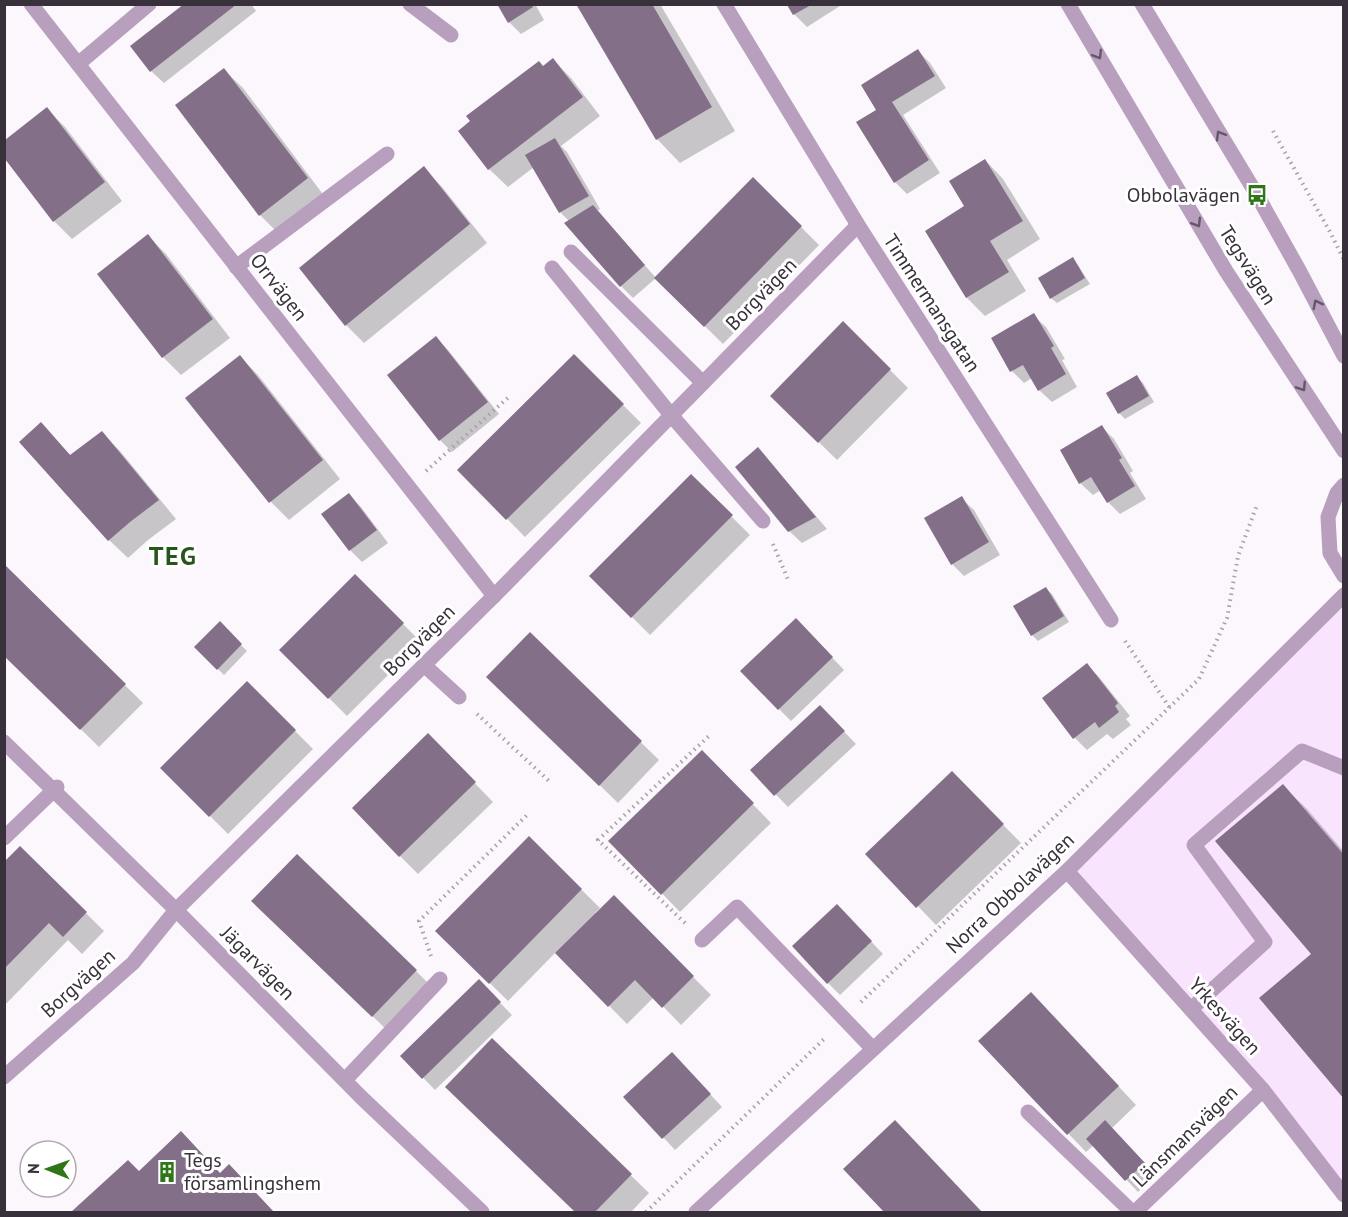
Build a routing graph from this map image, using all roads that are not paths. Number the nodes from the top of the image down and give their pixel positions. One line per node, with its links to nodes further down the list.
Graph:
1 (31, 4): 8 (street, Orrvägen)
2 (149, 4): 8 (street)
3 (410, 4): 7 (street)
4 (724, 4): 10 (street, Timmermansgatan)
5 (1068, 4): 17 (street, Tegsvägen, one-way to 17)
6 (1142, 4): 14 (street, Tegsvägen, one-way to 6)
7 (452, 35)
8 (78, 64): 12 (street, Orrvägen)
9 (387, 154): 12 (street)
10 (858, 225): 15 (street, Borgvägen); 23 (street, Timmermansgatan)
11 (571, 252): 15 (street)
12 (236, 267): 22 (street, Orrvägen)
13 (552, 268): 16 (street)
14 (1344, 356)
15 (703, 383): 16 (street, Borgvägen)
16 (671, 415): 19 (street); 22 (street, Borgvägen)
17 (1344, 452)
18 (1344, 485): 20 (street)
19 (763, 521)
20 (1344, 576)
21 (1344, 595): 30 (street, Norra Obbolavägen)
22 (494, 596): 24 (street, Borgvägen)
23 (1111, 620)
24 (424, 665): 25 (street); 31 (street, Borgvägen)
25 (459, 697)
26 (4, 742): 28 (street, Jägarvägen)
27 (1344, 768): 34 (street)
28 (55, 789): 29 (street); 31 (street, Jägarvägen)
29 (4, 838)
30 (1066, 871): 34 (street, Yrkesvägen); 35 (street, Norra Obbolavägen)
31 (176, 910): 36 (street, Borgvägen); 37 (street, Jägarvägen)
32 (702, 940): 35 (street)
33 (440, 979): 37 (street)
34 (1191, 1009): 38 (street, Yrkesvägen)
35 (873, 1049): 42 (street, Norra Obbolavägen)
36 (4, 1077)
37 (345, 1080): 41 (street, Jägarvägen)
38 (1263, 1090): 40 (street, Yrkesvägen); 43 (street, Länsmansvägen)
39 (1028, 1112): 43 (street)
40 (1344, 1195)
41 (482, 1212)
42 (696, 1212)
43 (1133, 1212)

